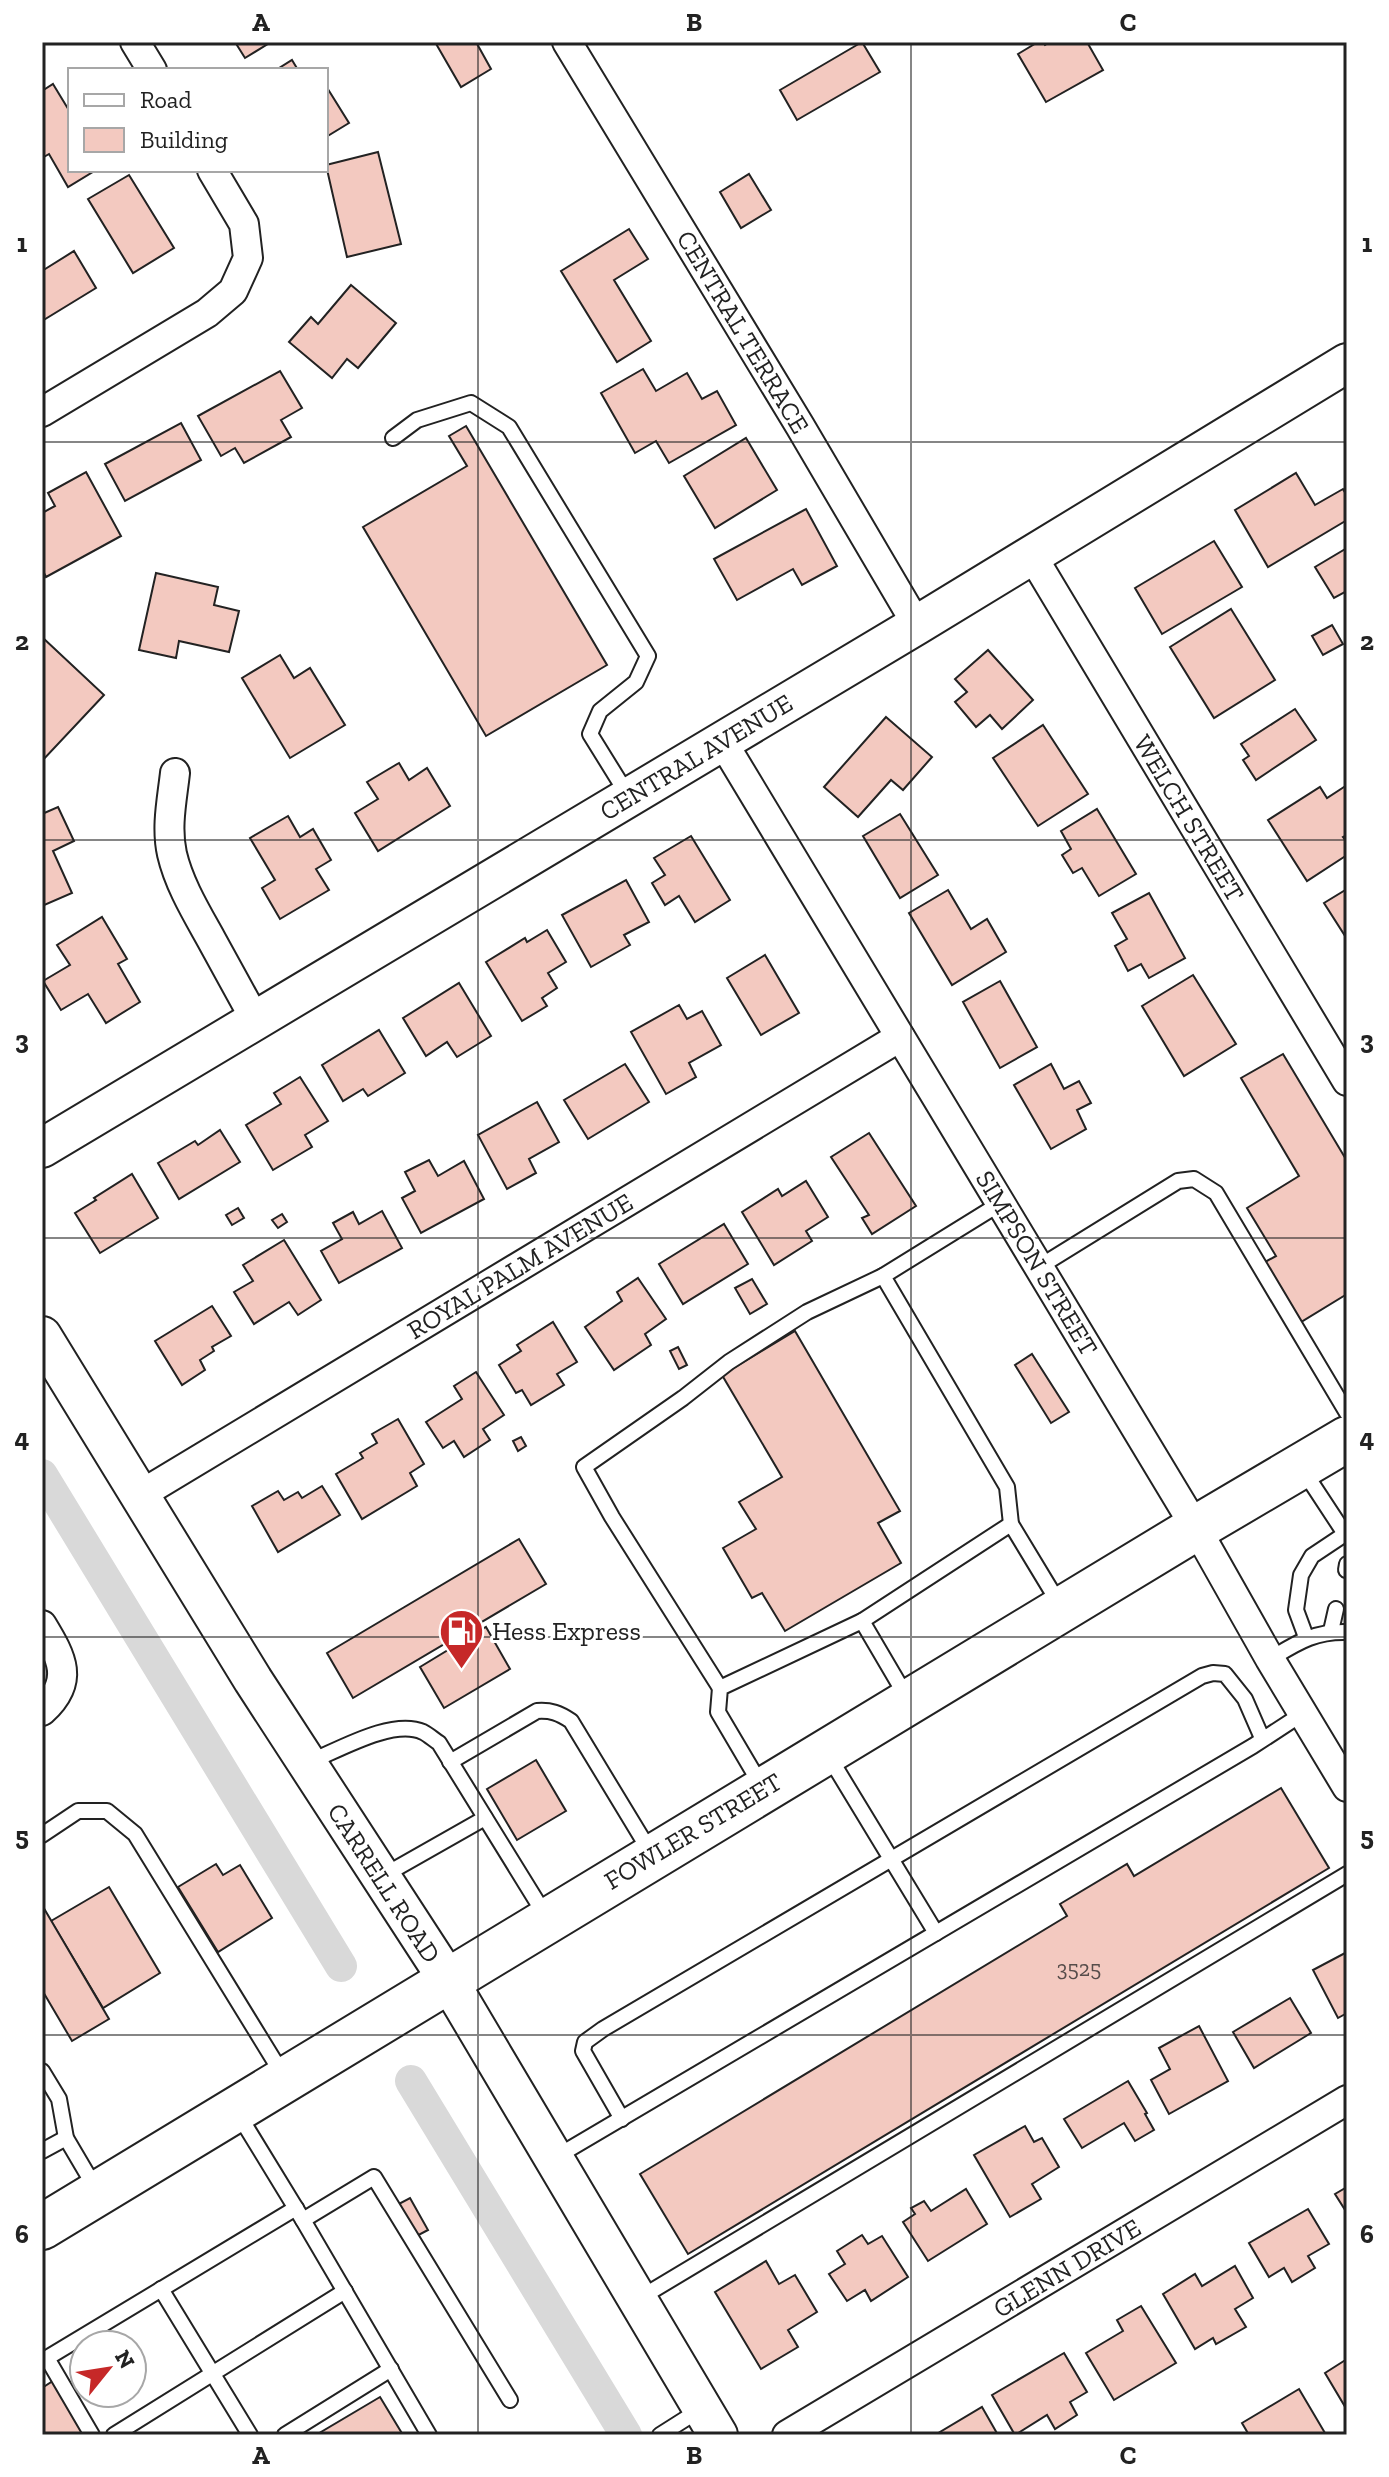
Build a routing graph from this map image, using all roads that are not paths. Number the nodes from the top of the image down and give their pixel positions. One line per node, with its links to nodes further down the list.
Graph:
1 (135, 42): 3 (street)
2 (567, 42): 9 (street, CENTRAL TERRACE)
3 (151, 68)
4 (213, 172): 6 (street)
5 (1347, 363): 8 (street, CENTRAL AVENUE)
6 (42, 412)
7 (393, 438): 12 (lane)
8 (1031, 554): 9 (street, CENTRAL AVENUE); 15 (street, WELCH STREET)
9 (917, 625): 10 (street, CENTRAL AVENUE)
10 (722, 741): 12 (street, CENTRAL AVENUE); 14 (street, SIMPSON STREET)
11 (175, 773): 13 (street)
12 (629, 797): 13 (street, CENTRAL AVENUE)
13 (256, 1021): 16 (street, CENTRAL AVENUE)
14 (900, 1037): 17 (street, SIMPSON STREET); 24 (street, ROYAL PALM AVENUE)
15 (1347, 1081)
16 (42, 1148)
17 (1001, 1203): 18 (street, SIMPSON STREET); 19 (lane)
18 (1039, 1267): 21 (lane); 26 (street, SIMPSON STREET)
19 (883, 1276): 25 (lane); 36 (lane)
20 (42, 1336): 24 (street, CARRELL ROAD)
21 (1347, 1413)
22 (1347, 1439): 23 (main road, FOWLER STREET)
23 (1301, 1466): 26 (main road, FOWLER STREET); 27 (lane)
24 (140, 1495): 43 (street, CARRELL ROAD)
25 (1011, 1524): 28 (lane); 30 (lane)
26 (1196, 1528): 28 (main road, FOWLER STREET); 35 (street, SIMPSON STREET)
27 (1346, 1535): 34 (lane)
28 (1062, 1608): 37 (main road, FOWLER STREET)
29 (1336, 1609): 32 (lane)
30 (862, 1621): 36 (lane); 37 (lane)
31 (42, 1625): 38 (street)
32 (1331, 1631): 33 (lane); 34 (lane)
33 (1347, 1632)
34 (1306, 1637): 35 (lane)
35 (1270, 1659): 39 (street, SIMPSON STREET)
36 (720, 1688): 45 (lane)
37 (909, 1701): 41 (main road, FOWLER STREET)
38 (42, 1711)
39 (1302, 1714): 40 (lane); 44 (street, SIMPSON STREET)
40 (1262, 1738): 49 (lane); 53 (lane)
41 (825, 1752): 45 (main road, FOWLER STREET); 49 (lane)
42 (450, 1762): 43 (lane); 46 (lane); 48 (lane)
43 (307, 1763): 51 (street, CARRELL ROAD)
44 (1347, 1787)
45 (764, 1789): 48 (main road, FOWLER STREET)
46 (485, 1818): 51 (lane); 52 (lane)
47 (42, 1835): 56 (lane)
48 (652, 1856): 52 (main road, FOWLER STREET)
49 (891, 1859): 53 (lane); 59 (lane)
50 (1347, 1874): 68 (lane)
51 (381, 1877): 54 (street, CARRELL ROAD)
52 (548, 1920): 54 (main road, FOWLER STREET)
53 (936, 1933): 59 (lane)
54 (448, 1980): 56 (main road, FOWLER STREET); 62 (street, CARRELL ROAD)
55 (42, 2071): 60 (lane)
56 (285, 2079): 58 (main road, FOWLER STREET)
57 (1347, 2100): 80 (street, GLENN DRIVE)
58 (235, 2109): 63 (main road, FOWLER STREET); 64 (lane)
59 (622, 2119): 62 (lane)
60 (66, 2138): 61 (lane); 63 (lane)
61 (42, 2151)
62 (553, 2159): 68 (street, CARRELL ROAD)
63 (98, 2193): 65 (main road, FOWLER STREET)
64 (300, 2214): 66 (lane); 67 (lane); 72 (lane)
65 (42, 2227)
66 (161, 2289): 69 (lane); 71 (lane)
67 (345, 2291): 70 (lane); 71 (lane)
68 (636, 2301): 73 (street, CARRELL ROAD)
69 (44, 2360): 74 (lane)
70 (391, 2369): 77 (lane); 78 (lane)
71 (213, 2374): 75 (lane); 76 (lane)
72 (510, 2400)
73 (709, 2422): 79 (lane)
74 (92, 2435)
75 (114, 2435)
76 (250, 2435)
77 (285, 2435)
78 (429, 2435)
79 (660, 2435)
80 (787, 2435)

